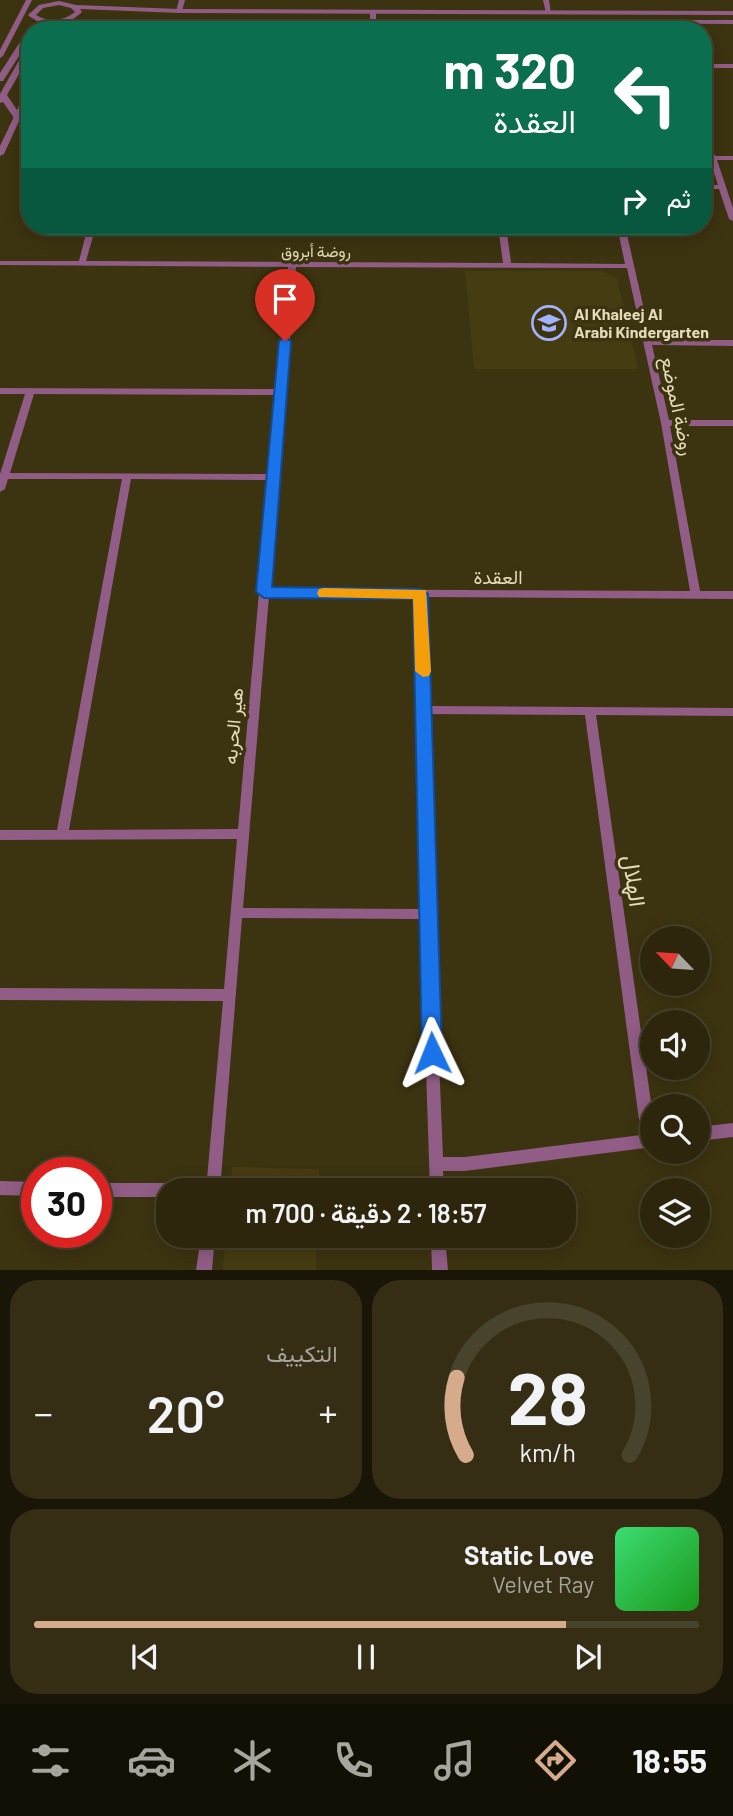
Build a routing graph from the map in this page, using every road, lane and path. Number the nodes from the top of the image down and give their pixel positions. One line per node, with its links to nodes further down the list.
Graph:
1 (29, 0): 23 (street)
2 (182, 0): 6 (street)
3 (546, 0): 8 (street)
4 (42, 3): 5 (street); 12 (street)
5 (70, 4): 6 (street); 15 (street)
6 (178, 11): 7 (street); 16 (street)
7 (373, 12): 8 (street); 17 (street)
8 (549, 13): 9 (street)
9 (570, 13): 10 (street); 18 (street)
10 (641, 13): 11 (street); 19 (street)
11 (733, 13)
12 (34, 18): 13 (street); 14 (street)
13 (33, 21)
14 (42, 21)
15 (66, 21)
16 (75, 21)
17 (373, 21)
18 (573, 21)
19 (644, 21)
20 (712, 22): 21 (street)
21 (733, 22)
22 (21, 46): 27 (street)
23 (0, 56)
24 (21, 64): 28 (street)
25 (712, 66): 26 (street)
26 (733, 66)
27 (1, 76)
28 (1, 98): 30 (street)
29 (21, 108): 30 (street)
30 (17, 116): 31 (street)
31 (0, 154)
32 (712, 158): 33 (street); 35 (street)
33 (733, 158)
34 (712, 187): 35 (street)
35 (722, 187): 36 (street)
36 (733, 217)
37 (90, 235): 41 (street)
38 (503, 235): 43 (street)
39 (623, 235): 44 (street, روضة الموضع)
40 (0, 263): 41 (street, روضة أبروق)
41 (82, 263): 42 (street, روضة أبروق)
42 (292, 265): 43 (street, روضة أبروق); 49 (street, هير الحربه)
43 (507, 266): 44 (street, روضة أبروق)
44 (631, 266): 45 (street, روضة الموضع)
45 (647, 342): 46 (street); 50 (street, روضة الموضع)
46 (733, 342)
47 (0, 391): 48 (street)
48 (30, 391): 49 (street); 52 (street)
49 (280, 392): 54 (street, هير الحربه)
50 (665, 423): 51 (street); 58 (street, روضة الموضع)
51 (733, 423)
52 (4, 476): 53 (street); 55 (street)
53 (127, 477): 54 (street); 63 (street)
54 (273, 477): 56 (street, هير الحربه)
55 (0, 489)
56 (264, 592): 57 (street, العقدة); 64 (street, هير الحربه)
57 (421, 594): 58 (street, العقدة); 60 (street)
58 (696, 595): 59 (street, العقدة)
59 (733, 595)
60 (424, 710): 61 (street); 67 (street)
61 (590, 711): 62 (street); 70 (street, الهلال)
62 (733, 712)
63 (62, 834): 64 (street); 65 (street)
64 (243, 834): 66 (street, هير الحربه)
65 (0, 835)
66 (237, 913): 67 (street); 69 (street, هير الحربه)
67 (427, 914): 74 (street)
68 (0, 994): 69 (street)
69 (229, 995): 75 (street, هير الحربه)
70 (644, 1094)
71 (733, 1130): 72 (street)
72 (710, 1133)
73 (640, 1141): 74 (street)
74 (436, 1164): 76 (street)
75 (214, 1178)
76 (437, 1178)
77 (0, 1188): 78 (street)
78 (21, 1189)
79 (112, 1189): 80 (street)
80 (156, 1190)
81 (207, 1248): 83 (street)
82 (439, 1248): 84 (street)
83 (204, 1270)
84 (440, 1270)

